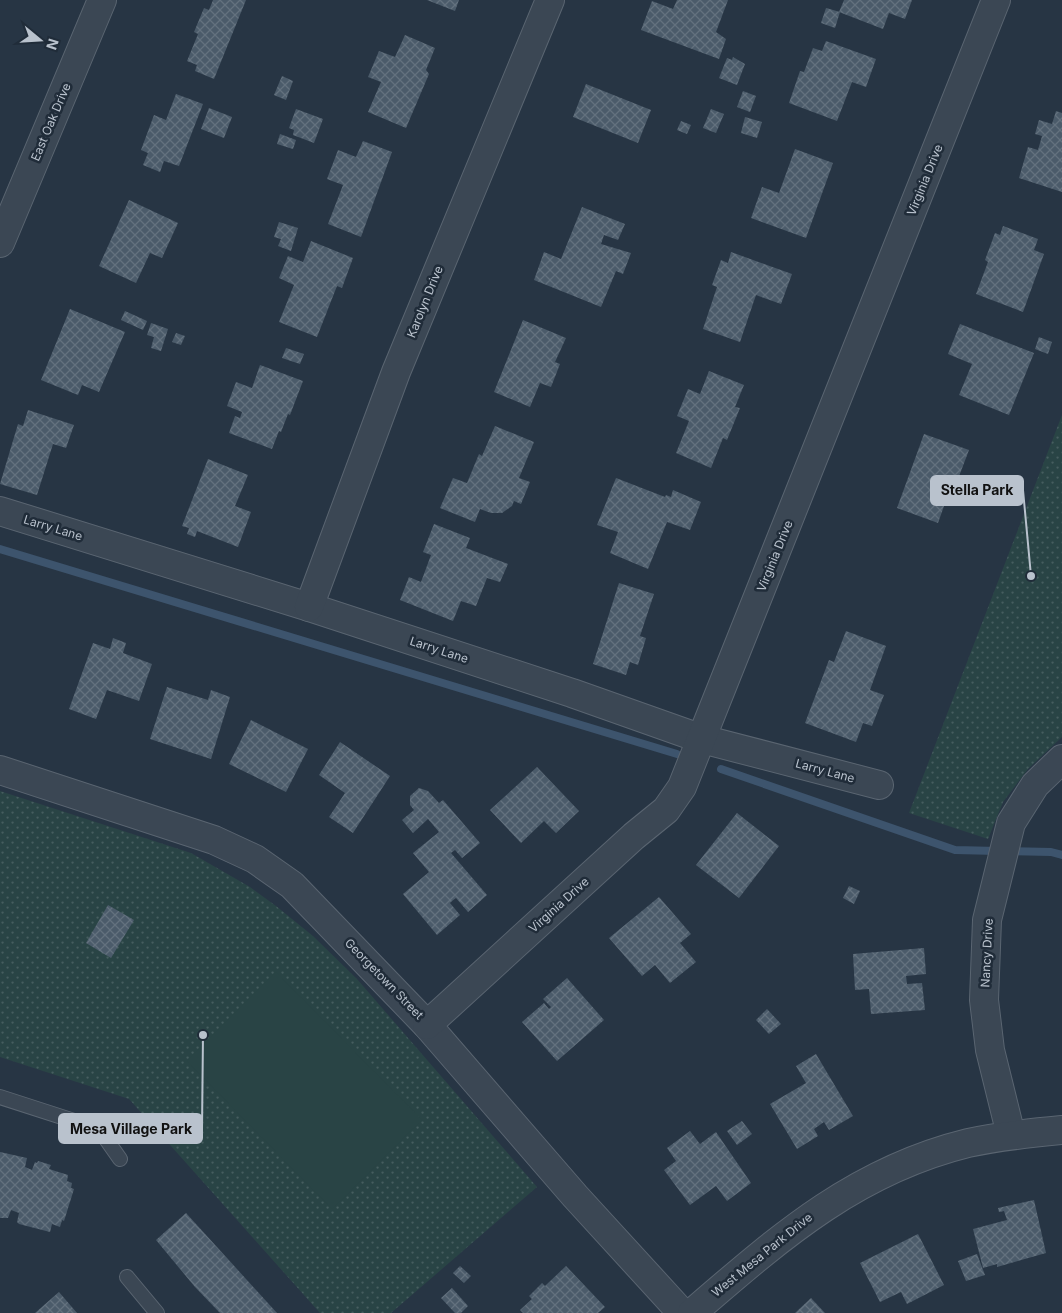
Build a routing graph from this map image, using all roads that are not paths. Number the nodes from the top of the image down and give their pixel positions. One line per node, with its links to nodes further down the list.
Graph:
1 (102, 0): 4 (street, East Oak Drive)
2 (550, 0): 6 (street, Karolyn Drive)
3 (996, 0): 7 (street, Virginia Drive)
4 (0, 243)
5 (0, 511): 6 (street, Larry Lane)
6 (309, 607): 7 (street, Larry Lane)
7 (702, 739): 10 (street, Larry Lane); 11 (street, Virginia Drive)
8 (1062, 759): 14 (street, Nancy Drive)
9 (0, 770): 11 (street, Georgetown Street)
10 (879, 784)
11 (428, 1025): 18 (street, Georgetown Street)
12 (0, 1097): 15 (lane)
13 (1062, 1130): 14 (street, West Mesa Park Drive)
14 (1011, 1135): 19 (street, West Mesa Park Drive)
15 (120, 1160)
16 (127, 1277): 17 (lane)
17 (157, 1313)
18 (682, 1313)
19 (692, 1313)

